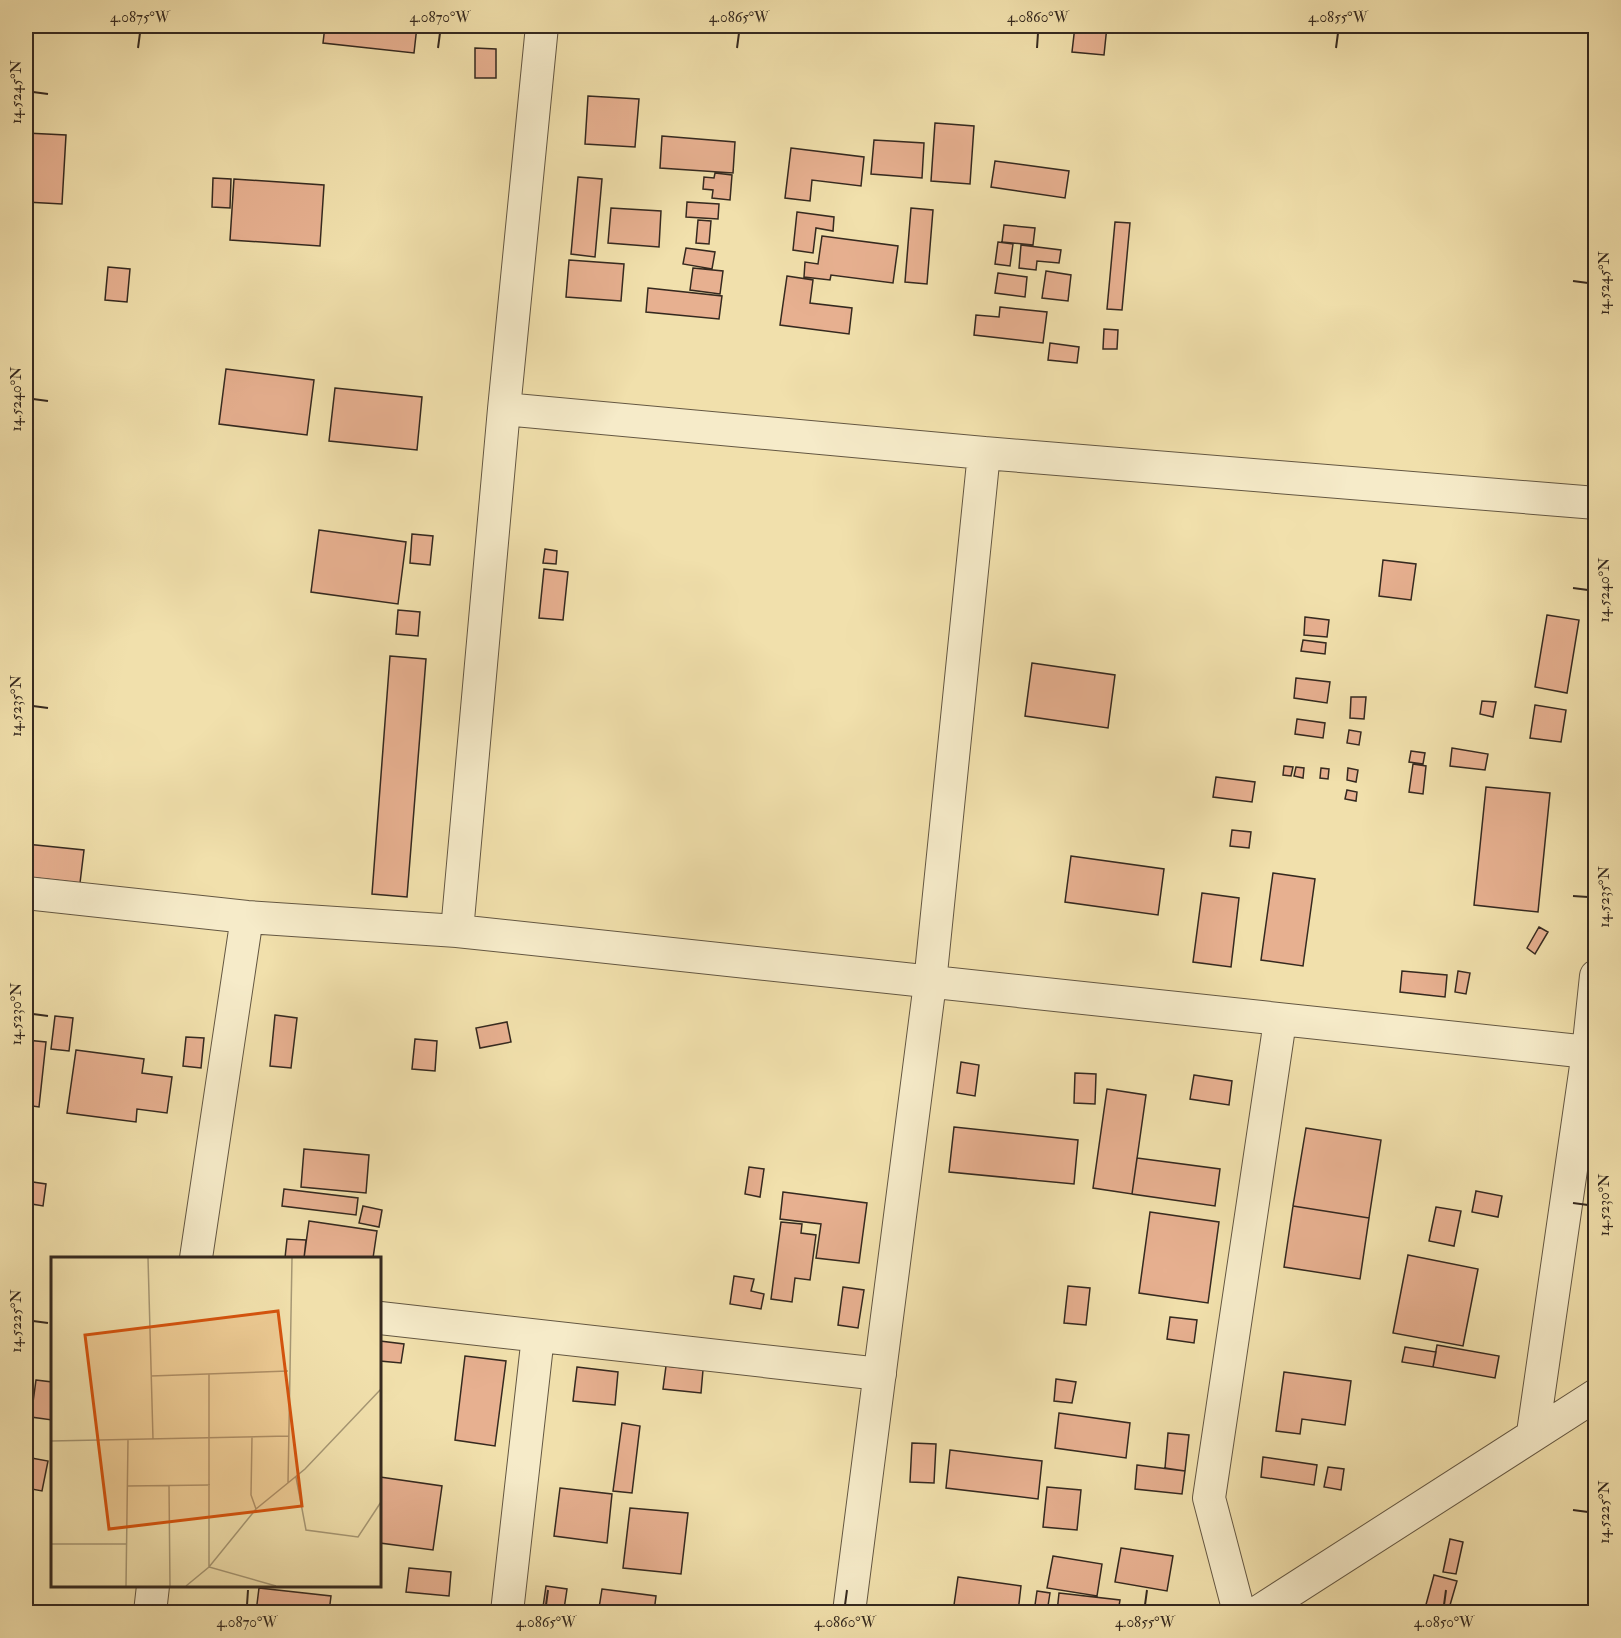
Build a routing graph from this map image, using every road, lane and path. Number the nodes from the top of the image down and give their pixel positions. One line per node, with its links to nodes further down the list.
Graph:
1 (542, 26): 2 (street)
2 (504, 409): 3 (street); 7 (street)
3 (984, 453): 4 (street); 9 (street)
4 (1596, 503)
5 (26, 893): 6 (street)
6 (247, 917): 7 (street); 12 (street)
7 (457, 931): 9 (street)
8 (1596, 976): 11 (street)
9 (930, 982): 10 (street); 15 (street)
10 (1280, 1021): 11 (street); 22 (street)
11 (1588, 1052): 17 (street)
12 (196, 1257)
13 (381, 1318): 14 (street)
14 (538, 1336): 15 (street); 20 (street)
15 (880, 1374): 21 (street)
16 (1596, 1395): 17 (street)
17 (1533, 1433): 23 (street)
18 (153, 1587): 19 (street)
19 (150, 1612)
20 (507, 1612)
21 (849, 1612)
22 (1239, 1612)
23 (1258, 1612)

